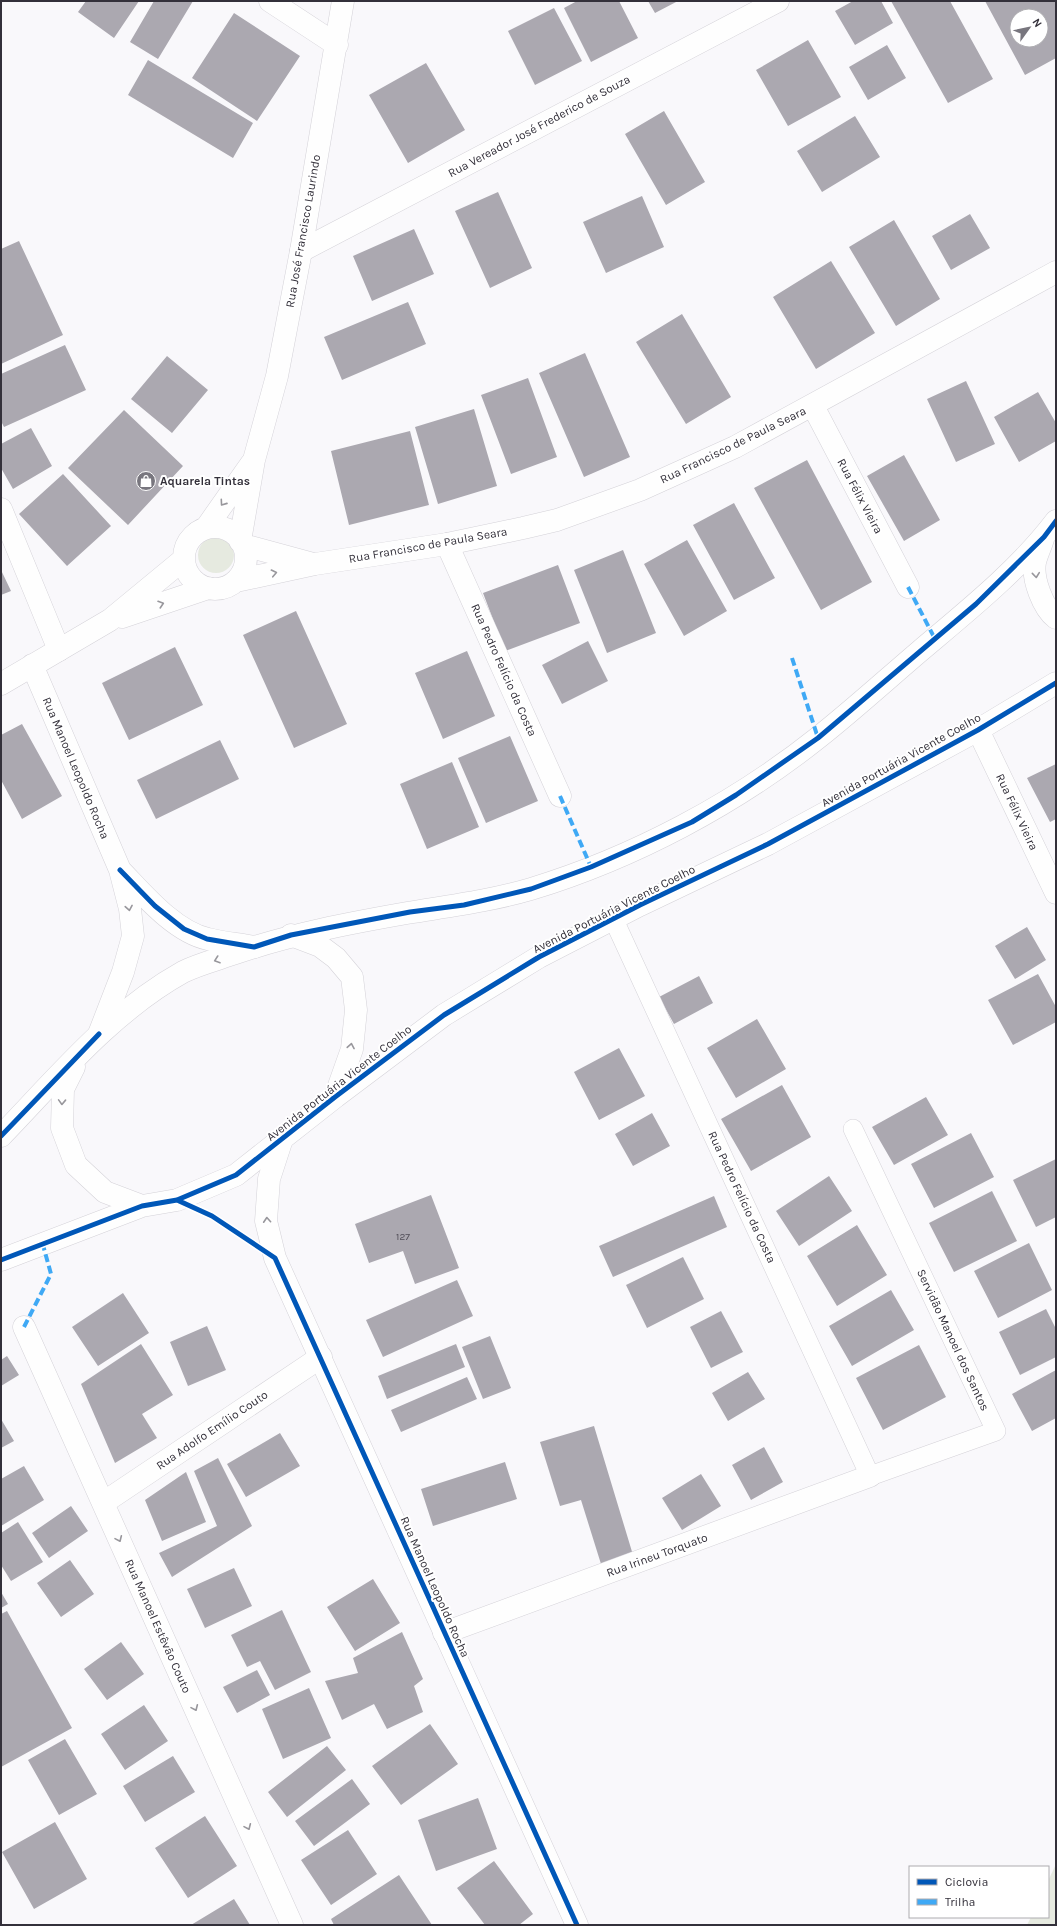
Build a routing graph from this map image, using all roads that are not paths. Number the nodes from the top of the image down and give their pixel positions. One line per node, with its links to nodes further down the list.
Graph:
1 (270, 1): 4 (main road)
2 (343, 1): 4 (main road, Rua José Francisco Laurindo)
3 (778, 1): 5 (main road, Rua Vereador José Frederico de Souza)
4 (337, 45): 5 (main road, Rua José Francisco Laurindo)
5 (301, 250): 8 (main road, Rua José Francisco Laurindo)
6 (1056, 272): 7 (main road, Rua Francisco de Paula Seara)
7 (812, 406): 13 (main road, Rua Francisco de Paula Seara); 17 (main road, Rua Félix Vieira)
8 (254, 460): 10 (main road, Rua José Francisco Laurindo, one-way to 10); 12 (main road, Rua José Francisco Laurindo)
9 (1, 509): 21 (main road)
10 (206, 528): 12 (main road); 14 (main road)
11 (1050, 529): 19 (main road, one-way to 19); 30 (main road)
12 (242, 543): 15 (main road, Rua Francisco de Paula Seara); 16 (main road)
13 (447, 544): 15 (main road, Rua Francisco de Paula Seara); 26 (main road, Rua Pedro Felício da Costa)
14 (184, 559): 18 (main road); 20 (main road)
15 (315, 564): 16 (main road, Rua Francisco de Paula Seara, one-way to 15)
16 (236, 581): 18 (main road)
17 (908, 587)
18 (208, 588): 20 (main road, one-way to 18)
19 (1056, 618)
20 (110, 620): 21 (main road)
21 (59, 650): 22 (main road)
22 (32, 665): 24 (main road); 27 (main road, Rua Manoel Leopoldo Rocha)
23 (1056, 683): 25 (main road, Avenida Portuária Vicente Coelho)
24 (1, 684)
25 (978, 730): 28 (main road, Rua Félix Vieira); 29 (main road, Avenida Portuária Vicente Coelho)
26 (560, 796)
27 (120, 870): 31 (main road, Rua Manoel Leopoldo Rocha); 32 (main road, Rua Manoel Leopoldo Rocha, one-way to 32)
28 (1056, 893)
29 (613, 918): 34 (main road, Avenida Portuária Vicente Coelho); 42 (lane, Rua Pedro Felício da Costa)
30 (291, 935): 31 (main road); 34 (main road, one-way to 30)
31 (254, 947): 32 (main road, one-way to 32)
32 (99, 1034): 33 (main road)
33 (80, 1053): 36 (main road); 38 (main road, one-way to 38)
34 (335, 1097): 37 (main road, Avenida Portuária Vicente Coelho)
35 (853, 1129): 42 (lane, Servidão Manoel dos Santos)
36 (1, 1136)
37 (282, 1140): 38 (main road, Avenida Portuária Vicente Coelho); 41 (main road, Rua Manoel Leopoldo Rocha, one-way to 37)
38 (142, 1206): 39 (main road, Avenida Portuária Vicente Coelho)
39 (1, 1260)
40 (24, 1327): 43 (main road, Rua Manoel Estêvão Couto)
41 (321, 1358): 43 (main road, Rua Adolfo Emílio Couto); 44 (main road, Rua Manoel Leopoldo Rocha)
42 (870, 1476): 44 (main road, Rua Irineu Torquato)
43 (103, 1503): 45 (main road, Rua Manoel Estêvão Couto, one-way to 45)
44 (444, 1633): 46 (main road, Rua Manoel Leopoldo Rocha)
45 (292, 1925)
46 (577, 1925)

